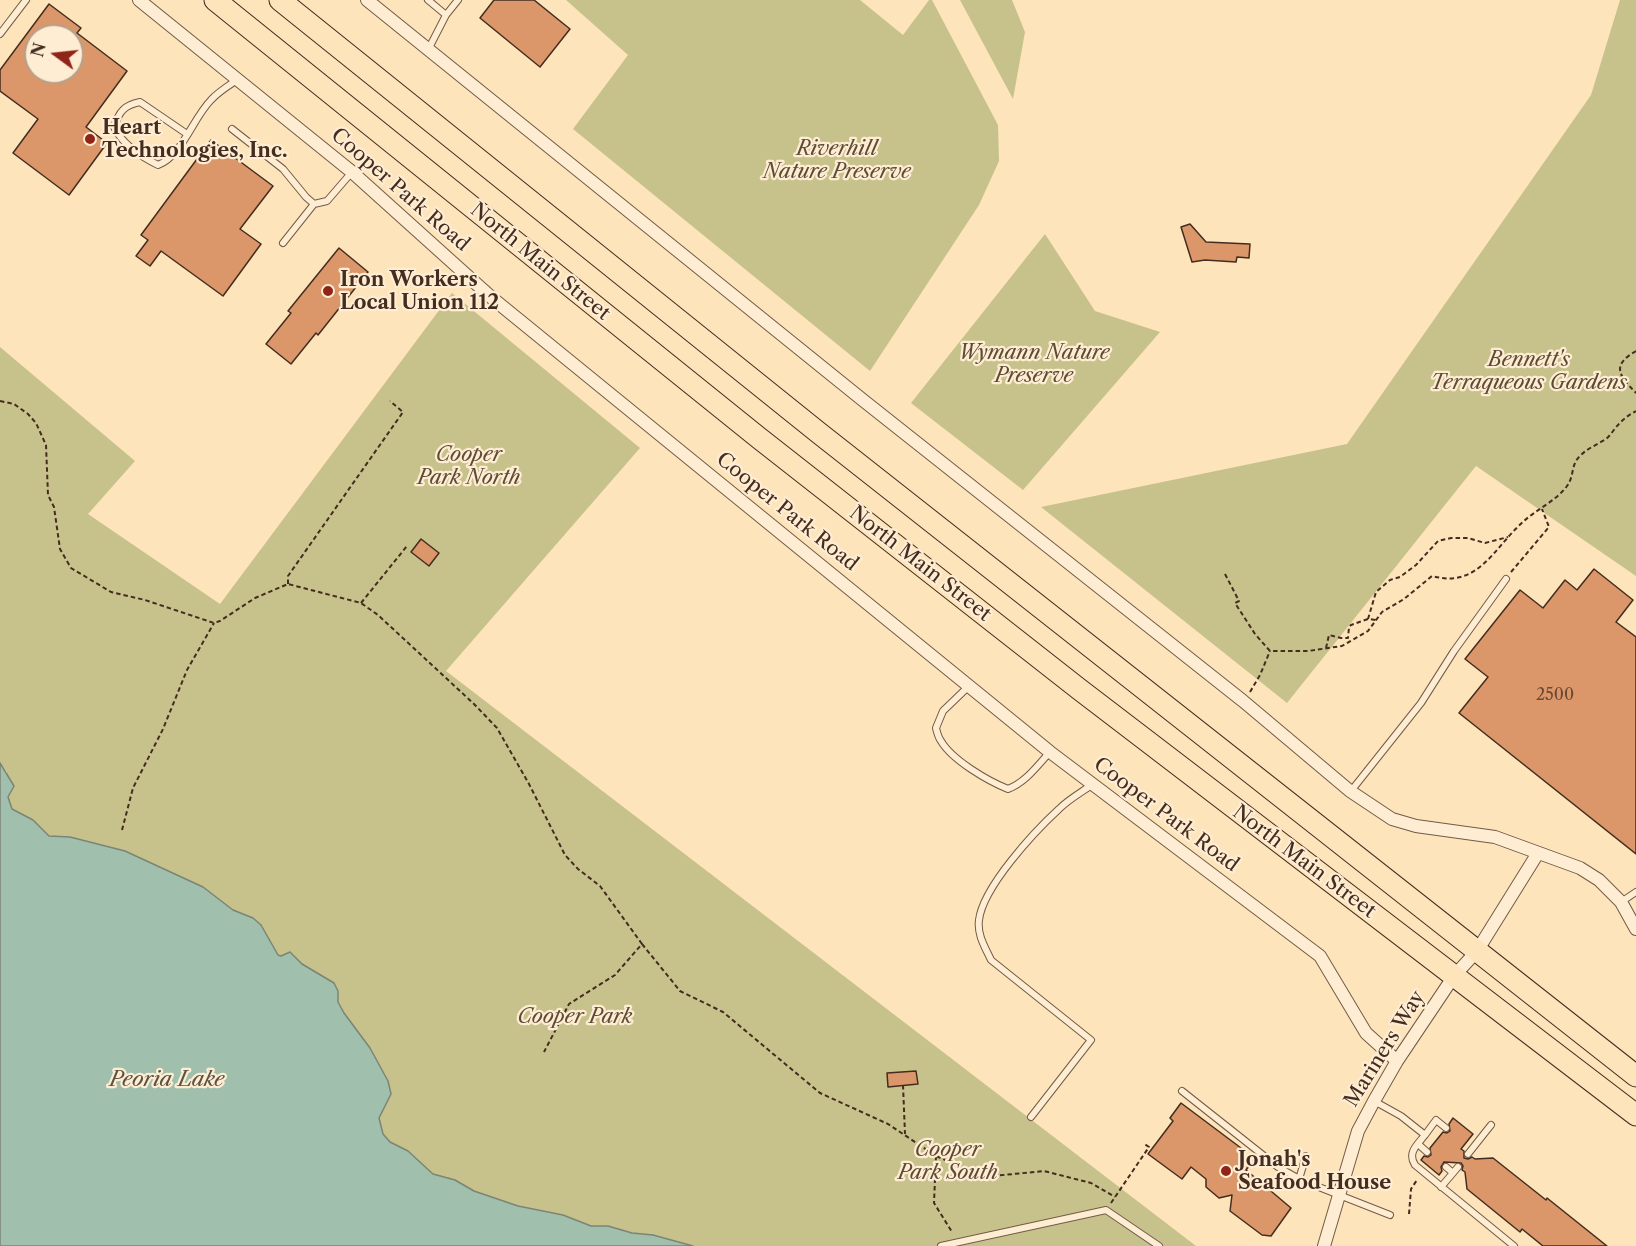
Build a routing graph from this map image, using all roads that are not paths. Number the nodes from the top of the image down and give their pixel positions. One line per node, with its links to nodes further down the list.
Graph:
1 (26, 0): 9 (lane)
2 (139, 0): 11 (street, Cooper Park Road)
3 (215, 0): 27 (highway, North Main Street)
4 (280, 0): 26 (highway, North Main Street)
5 (367, 0): 10 (street)
6 (428, 0): 8 (lane)
7 (458, 0): 8 (lane)
8 (446, 15): 10 (lane)
9 (0, 34)
10 (428, 50): 21 (street)
11 (238, 79): 13 (lane); 14 (street, Cooper Park Road)
12 (232, 129): 15 (lane)
13 (187, 134): 13 (lane)
14 (352, 172): 15 (lane); 18 (street, Cooper Park Road)
15 (314, 204): 16 (lane)
16 (283, 243)
17 (1506, 579): 21 (lane)
18 (969, 686): 19 (street, Cooper Park Road); 19 (lane)
19 (1050, 752): 20 (street, Cooper Park Road)
20 (1093, 784): 28 (street, Cooper Park Road); 33 (lane)
21 (1350, 791): 22 (street)
22 (1538, 853): 24 (street); 26 (street, Mariners Way)
23 (1636, 892): 24 (lane)
24 (1621, 902): 25 (street)
25 (1636, 929)
26 (1477, 951): 27 (street, Mariners Way); 29 (highway, North Main Street)
27 (1454, 976): 28 (street, Mariners Way); 32 (highway, North Main Street)
28 (1397, 1061): 31 (street, Mariners Way)
29 (1636, 1076)
30 (1182, 1091): 42 (lane)
31 (1374, 1101): 36 (lane); 44 (street, Mariners Way)
32 (1636, 1114)
33 (1031, 1117)
34 (1491, 1125): 37 (lane)
35 (1446, 1128): 36 (lane)
36 (1425, 1135): 38 (lane)
37 (1466, 1143)
38 (1418, 1144): 39 (lane); 43 (lane)
39 (1427, 1152)
40 (1306, 1156): 42 (lane)
41 (1446, 1167): 43 (lane)
42 (1299, 1179): 44 (lane)
43 (1441, 1187): 49 (lane)
44 (1338, 1196): 45 (lane); 48 (street, Mariners Way)
45 (1390, 1215)
46 (941, 1246): 47 (lane)
47 (1160, 1246)
48 (1324, 1246)
49 (1514, 1246)

